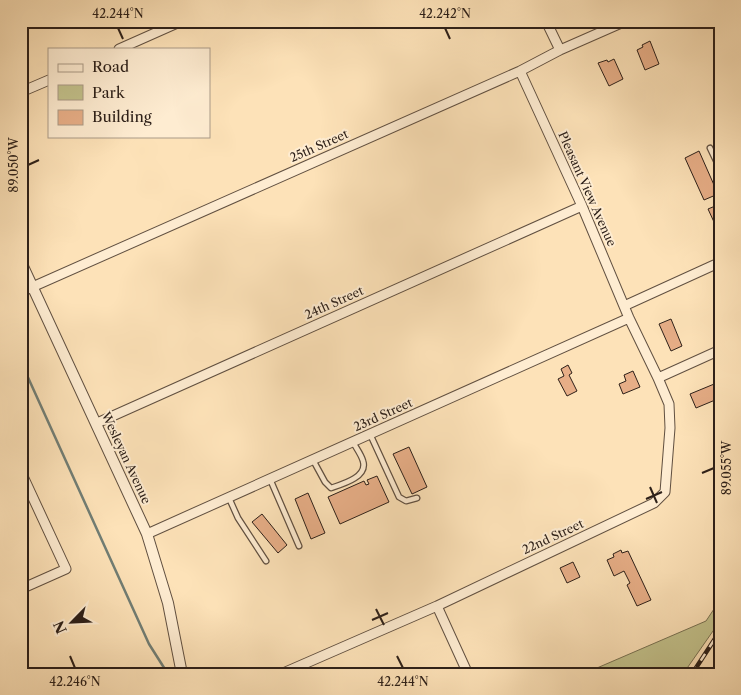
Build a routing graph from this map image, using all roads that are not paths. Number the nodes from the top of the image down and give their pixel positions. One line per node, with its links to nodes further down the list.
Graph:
1 (182, 21): 4 (street)
2 (546, 21): 5 (street)
3 (626, 21): 5 (street, 25th Street)
4 (121, 48)
5 (560, 50): 6 (street, 25th Street)
6 (520, 71): 11 (street, Pleasant View Avenue); 14 (street, 25th Street)
7 (48, 80): 8 (street)
8 (21, 92)
9 (710, 148): 10 (lane)
10 (720, 169)
11 (582, 206): 16 (street, Pleasant View Avenue); 20 (street, 24th Street)
12 (21, 262): 14 (street, Wesleyan Avenue)
13 (720, 264): 16 (street)
14 (33, 286): 15 (street, 25th Street); 20 (street, Wesleyan Avenue)
15 (21, 292)
16 (624, 306): 17 (street, Pleasant View Avenue)
17 (629, 318): 19 (street, 22nd Street); 21 (street, 23rd Street)
18 (720, 350): 19 (street)
19 (658, 378): 32 (street, 22nd Street)
20 (97, 423): 28 (street, Wesleyan Avenue)
21 (370, 434): 22 (street, 23rd Street); 27 (lane)
22 (353, 442): 23 (street, 23rd Street); 23 (lane)
23 (314, 460): 25 (street, 23rd Street)
24 (21, 472): 31 (street)
25 (270, 479): 26 (street, 23rd Street); 29 (lane)
26 (229, 498): 28 (street, 23rd Street); 30 (lane)
27 (417, 498)
28 (148, 534): 33 (street, Wesleyan Avenue)
29 (299, 546)
30 (266, 561)
31 (21, 588)
32 (437, 606): 34 (street, 22nd Street); 35 (street)
33 (182, 674)
34 (281, 674)
35 (468, 674)

